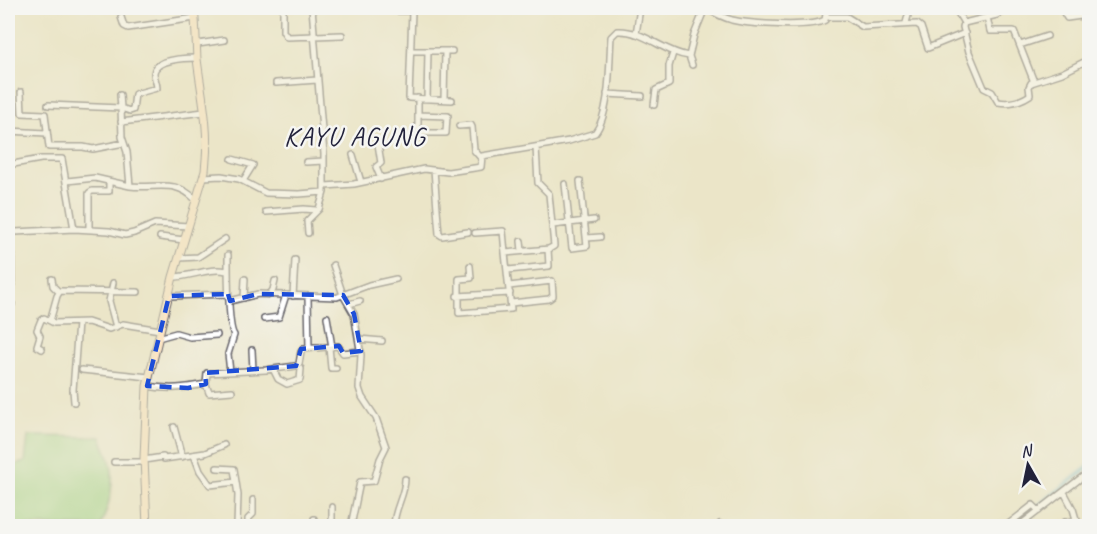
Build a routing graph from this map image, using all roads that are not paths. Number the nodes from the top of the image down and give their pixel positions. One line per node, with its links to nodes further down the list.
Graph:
1 (194, 8): 14 (street)
2 (312, 8): 22 (street)
3 (391, 8): 27 (street)
4 (640, 8): 20 (street)
5 (706, 8): 12 (street); 32 (street)
6 (827, 8): 12 (street)
7 (910, 8): 17 (street)
8 (955, 8): 16 (street)
9 (1000, 8): 15 (street)
10 (1061, 8): 18 (street)
11 (283, 9): 22 (street)
12 (827, 16): 17 (street)
13 (121, 17): 14 (street)
14 (195, 18): 25 (street)
15 (987, 18): 16 (street); 26 (street)
16 (964, 23): 19 (street)
17 (906, 24): 19 (street)
18 (1089, 24)
19 (964, 33): 37 (street)
20 (636, 34): 31 (street); 40 (street)
21 (342, 35): 22 (street)
22 (314, 36): 36 (street)
23 (1047, 36): 26 (street)
24 (224, 40): 25 (street)
25 (198, 44): 33 (street)
26 (1020, 45): 37 (street)
27 (411, 51): 28 (street); 43 (street)
28 (428, 51): 29 (street); 44 (street)
29 (445, 51): 30 (street); 45 (street)
30 (452, 51)
31 (673, 53): 32 (street); 48 (street)
32 (689, 56): 35 (street)
33 (197, 58): 49 (street); 50 (street)
34 (1089, 59): 37 (street)
35 (692, 65)
36 (316, 80): 38 (street); 64 (street)
37 (1034, 82)
38 (276, 83)
39 (21, 92): 55 (street)
40 (607, 94): 42 (street); 59 (street)
41 (120, 95): 49 (street)
42 (642, 96)
43 (418, 98): 44 (street); 51 (street)
44 (427, 99): 45 (street)
45 (444, 99): 46 (street)
46 (452, 100)
47 (48, 105): 49 (street)
48 (654, 105)
49 (122, 108): 52 (street)
50 (204, 112): 52 (street); 68 (street)
51 (418, 115): 51 (street)
52 (121, 122): 56 (street)
53 (459, 126): 62 (street)
54 (9, 131): 55 (street)
55 (46, 134): 58 (street)
56 (124, 143): 58 (street); 76 (street)
57 (378, 144): 69 (street)
58 (49, 147): 61 (street)
59 (536, 147): 62 (street); 84 (street)
60 (353, 155): 74 (street)
61 (52, 158): 66 (street); 70 (street)
62 (482, 158): 67 (street)
63 (232, 159): 71 (street)
64 (324, 161): 65 (street); 77 (street)
65 (306, 162)
66 (8, 165)
67 (434, 171): 69 (street); 88 (street)
68 (203, 177): 71 (street); 78 (street)
69 (381, 179): 74 (street)
70 (67, 181): 73 (street); 86 (street)
71 (243, 181): 77 (street)
72 (580, 181): 82 (street)
73 (109, 182): 76 (street); 87 (street)
74 (361, 182): 77 (street)
75 (565, 184): 83 (street)
76 (130, 186): 78 (street)
77 (325, 189): 79 (street)
78 (196, 200): 85 (street)
79 (316, 210): 80 (street); 89 (street)
80 (266, 212)
81 (594, 220): 82 (street)
82 (585, 222): 83 (street); 94 (street)
83 (569, 223): 84 (street); 94 (street)
84 (553, 225): 97 (street)
85 (189, 226): 87 (street); 95 (street)
86 (74, 230): 87 (street); 127 (street)
87 (89, 230)
88 (468, 232)
89 (309, 233)
90 (476, 233): 99 (street)
91 (160, 237): 95 (street)
92 (600, 237): 94 (street)
93 (225, 238): 101 (street)
94 (586, 238)
95 (184, 240): 101 (street)
96 (521, 241): 98 (street)
97 (548, 249): 98 (street); 105 (street)
98 (522, 251): 99 (street)
99 (505, 253): 105 (street)
100 (228, 255): 106 (street)
101 (179, 258): 107 (street)
102 (295, 260): 120 (street)
103 (333, 265): 118 (street)
104 (470, 266): 121 (street)
105 (508, 270): 113 (street)
106 (227, 271): 107 (street); 123 (street)
107 (173, 277): 119 (street)
108 (52, 279): 114 (street)
109 (245, 279): 124 (street)
110 (396, 279): 118 (street)
111 (275, 281): 117 (street)
112 (113, 283): 115 (street)
113 (510, 290): 121 (street); 126 (street); 126 (street)
114 (59, 292): 115 (street); 131 (street)
115 (111, 292): 116 (street); 133 (street)
116 (138, 292)
117 (269, 295): 120 (street); 124 (street)
118 (343, 295): 122 (street); 128 (street)
119 (169, 296): 123 (street); 134 (street)
120 (290, 296): 122 (street); 130 (street)
121 (458, 296): 126 (street)
122 (308, 297): 139 (street)
123 (229, 298): 124 (street); 148 (street)
124 (243, 298)
125 (360, 301): 128 (street)
126 (511, 303)
127 (12, 304)
128 (349, 304): 136 (street)
129 (327, 317): 138 (street)
130 (264, 320)
131 (50, 321): 132 (street); 140 (street)
132 (78, 323): 133 (street); 153 (street)
133 (116, 327): 134 (street)
134 (159, 334): 135 (street); 149 (street)
135 (217, 335)
136 (359, 339): 137 (street); 142 (street)
137 (382, 341)
138 (330, 347): 139 (street); 142 (street); 143 (street)
139 (309, 348): 144 (street)
140 (42, 349)
141 (252, 350): 147 (street)
142 (361, 351): 176 (street)
143 (336, 368)
144 (273, 369): 145 (street); 147 (street)
145 (301, 369)
146 (82, 370): 149 (street)
147 (253, 370): 148 (street)
148 (230, 372): 150 (street)
149 (149, 377): 151 (street)
150 (206, 384): 151 (street); 152 (street)
151 (147, 386): 158 (street)
152 (232, 391)
153 (74, 402)
154 (174, 427): 157 (street)
155 (224, 445): 156 (street)
156 (194, 455): 157 (street); 163 (street)
157 (182, 457): 158 (street)
158 (144, 461): 159 (street); 171 (street)
159 (114, 462)
160 (217, 468): 163 (street)
161 (1089, 471): 164 (street)
162 (405, 479): 177 (street)
163 (236, 482): 172 (street)
164 (1064, 492): 167 (street); 170 (street)
165 (252, 500): 173 (street)
166 (332, 507): 175 (street)
167 (1036, 509): 178 (street); 179 (street)
168 (314, 519): 174 (street)
169 (1065, 522): 170 (street)
170 (1077, 523)
171 (147, 526)
172 (237, 526)
173 (248, 526)
174 (315, 526)
175 (332, 526)
176 (351, 526)
177 (394, 526)
178 (1006, 526)
179 (1019, 526)

